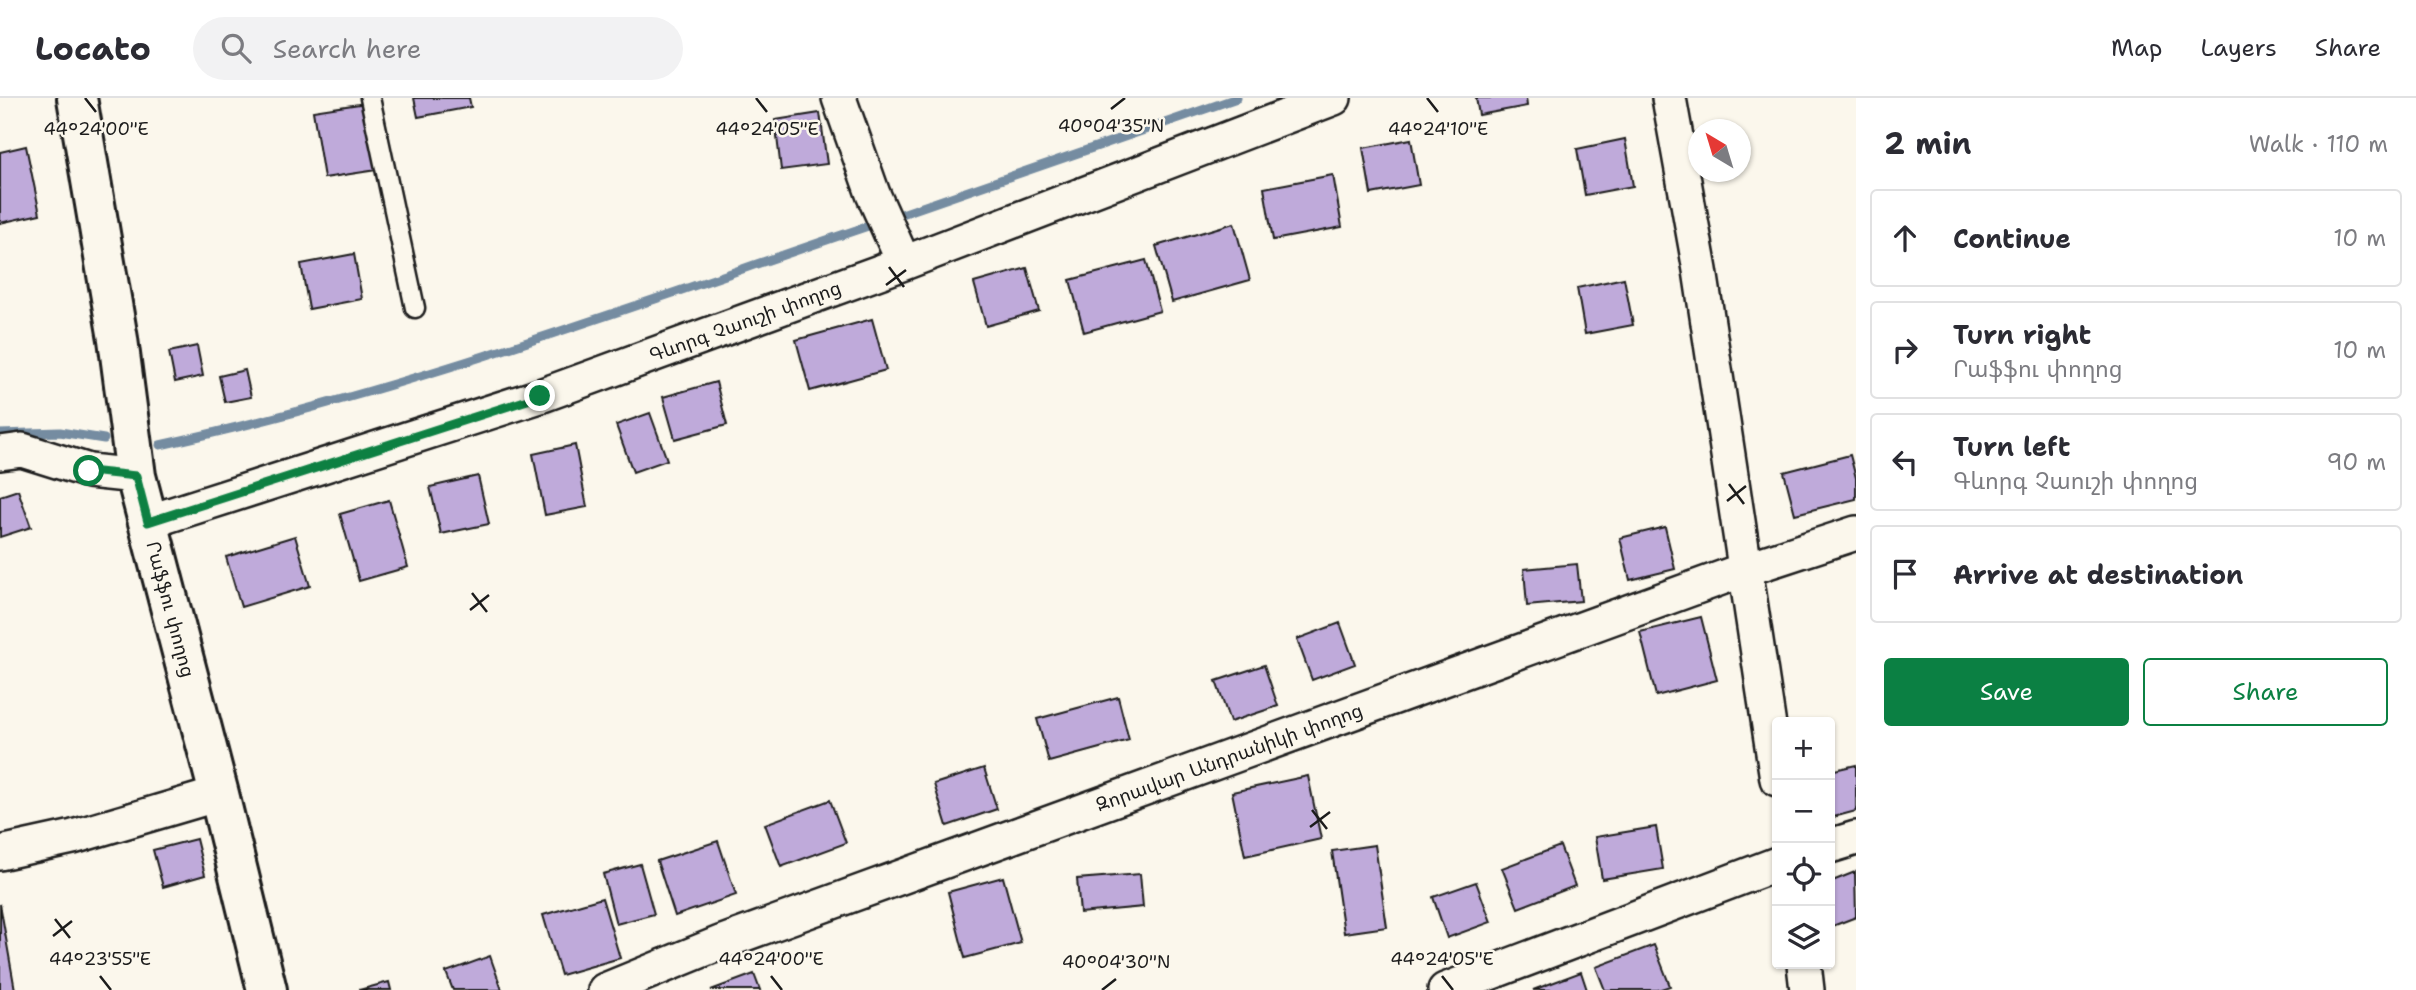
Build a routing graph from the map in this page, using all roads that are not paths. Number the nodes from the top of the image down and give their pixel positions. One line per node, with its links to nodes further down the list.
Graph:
1 (77, 98): 9 (main road, Րաֆֆու փողոց)
2 (370, 98): 7 (lane)
3 (839, 98): 6 (street)
4 (1334, 98): 6 (street, Գևորգ Չաուշի փողոց)
5 (1669, 98): 12 (street)
6 (904, 263): 10 (street, Գևորգ Չաուշի փողոց)
7 (415, 308)
8 (0, 453): 9 (street)
9 (136, 476): 10 (main road, Րաֆֆու փողոց)
10 (148, 522): 14 (main road, Րաֆֆու փողոց)
11 (1856, 533): 12 (street, Զորավար Անդրանիկի փողոց)
12 (1746, 569): 13 (street); 21 (street, Զորավար Անդրանիկի փողոց)
13 (1772, 745)
14 (219, 794): 17 (street); 20 (main road, Րաֆֆու փողոց)
15 (1856, 838): 16 (street)
16 (1835, 844)
17 (0, 853)
18 (1772, 866): 22 (street)
19 (1805, 969): 23 (street)
20 (267, 990)
21 (606, 990)
22 (1445, 990)
23 (1807, 990)

